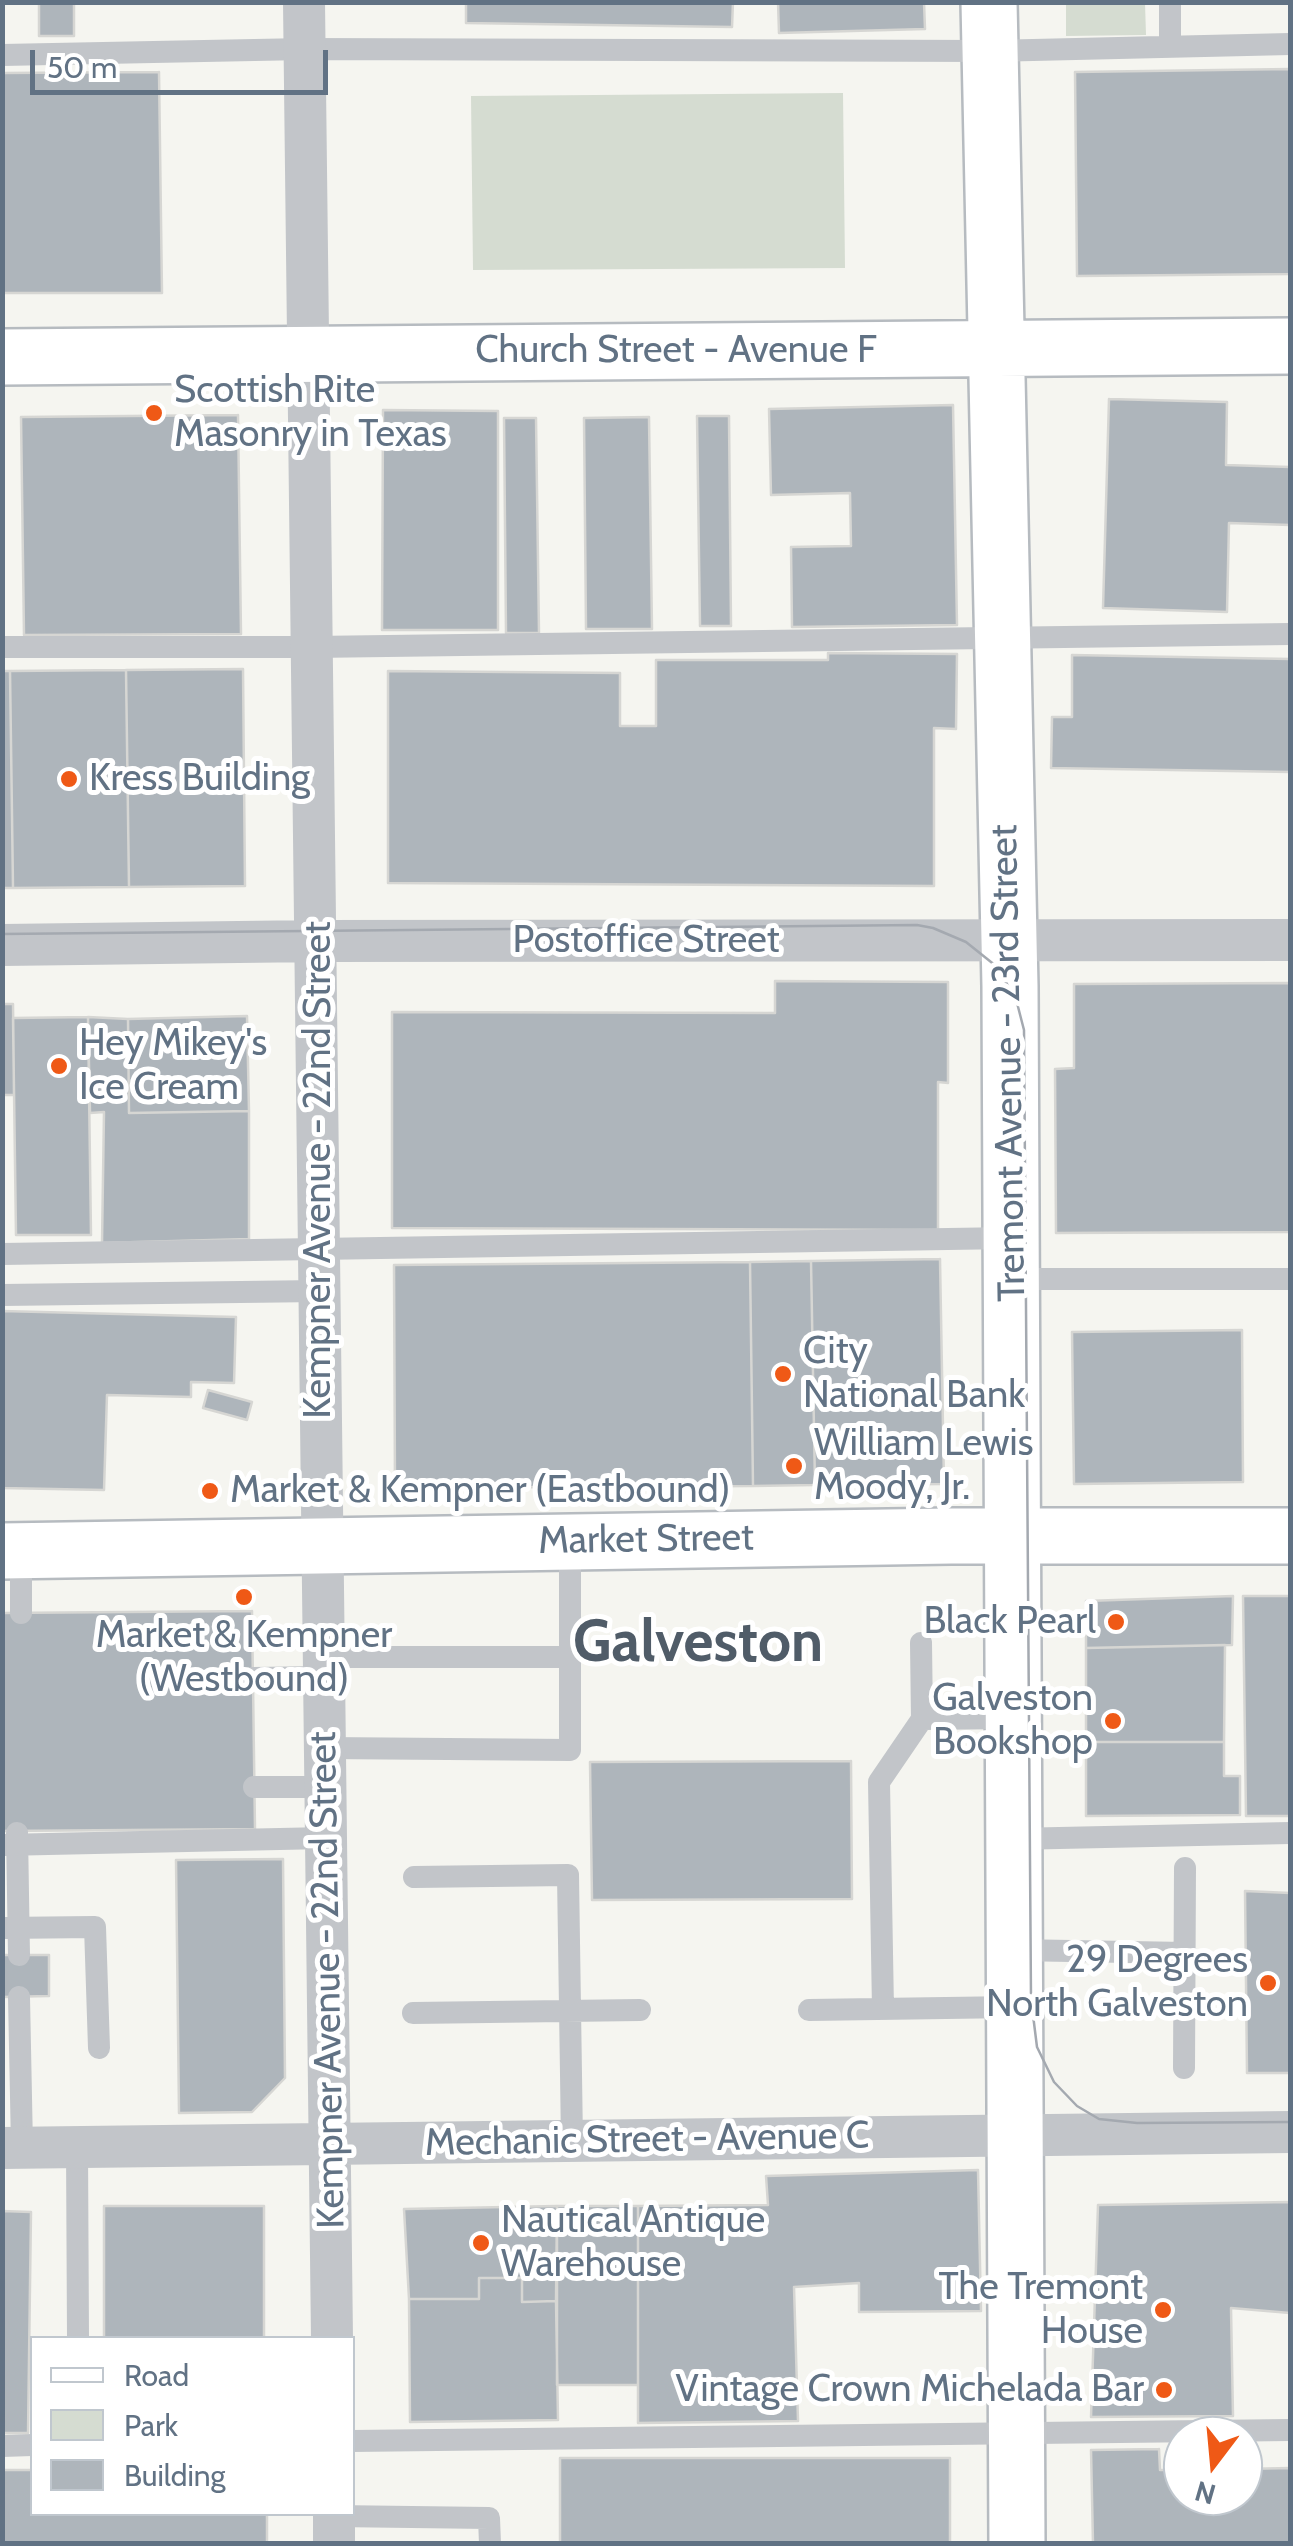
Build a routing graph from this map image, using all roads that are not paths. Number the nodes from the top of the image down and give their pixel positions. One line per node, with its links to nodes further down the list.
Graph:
1 (304, 2): 6 (street, Kempner Avenue - 22nd Street)
2 (1170, 2): 5 (lane)
3 (990, 27): 5 (lane); 6 (lane); 9 (street, Tremont Avenue - 23rd Street)
4 (1290, 44): 5 (lane)
5 (1170, 47)
6 (304, 50): 7 (lane); 10 (street, Kempner Avenue - 22nd Street)
7 (2, 55)
8 (1290, 346): 9 (street, Church Street - Avenue F)
9 (998, 348): 10 (street, Church Street - Avenue F); 13 (street, Tremont Avenue - 23rd Street)
10 (308, 354): 11 (street, Church Street - Avenue F); 15 (street, Kempner Avenue - 22nd Street)
11 (2, 357)
12 (1290, 634): 13 (lane)
13 (1003, 638): 15 (lane); 18 (street, Tremont Avenue - 23rd Street)
14 (2, 647): 15 (lane)
15 (312, 647): 17 (street, Kempner Avenue - 22nd Street)
16 (1290, 940): 18 (street, Postoffice Street)
17 (317, 941): 18 (street, Postoffice Street); 19 (street, Postoffice Street); 22 (street, Kempner Avenue - 22nd Street)
18 (1008, 942): 21 (street, Tremont Avenue - 23rd Street)
19 (2, 945)
20 (2, 1254): 22 (lane)
21 (1011, 1259): 22 (lane); 23 (lane); 25 (street, Tremont Avenue - 23rd Street)
22 (320, 1270): 24 (lane); 28 (street, Kempner Avenue - 22nd Street)
23 (1284, 1279)
24 (2, 1295)
25 (1015, 1536): 26 (street, Market Street); 27 (street, Market Street); 35 (street, Tremont Avenue - 23rd Street)
26 (1290, 1536)
27 (570, 1541): 28 (street, Market Street); 32 (lane)
28 (322, 1544): 29 (street, Market Street); 33 (street, Kempner Avenue - 22nd Street)
29 (12, 1551): 30 (lane)
30 (22, 1612)
31 (921, 1643): 36 (lane)
32 (570, 1657): 33 (lane); 37 (lane)
33 (324, 1667): 34 (lane); 37 (street, Kempner Avenue - 22nd Street)
34 (253, 1678)
35 (1014, 1718): 36 (lane); 41 (street, Tremont Avenue - 23rd Street)
36 (922, 1719): 51 (lane)
37 (325, 1767): 38 (lane); 40 (street, Kempner Avenue - 22nd Street)
38 (254, 1788)
39 (1290, 1833): 41 (lane)
40 (326, 1838): 42 (lane); 61 (street, Kempner Avenue - 22nd Street)
41 (1013, 1839): 46 (street, Tremont Avenue - 23rd Street)
42 (12, 1840): 45 (lane)
43 (1186, 1868): 47 (lane)
44 (414, 1877): 54 (lane)
45 (10, 1928): 48 (lane); 56 (lane)
46 (1014, 1950): 47 (lane); 50 (street, Tremont Avenue - 23rd Street)
47 (1186, 1952): 57 (lane)
48 (19, 1955)
49 (19, 1997): 63 (lane)
50 (1014, 2007): 51 (lane); 59 (street, Tremont Avenue - 23rd Street)
51 (883, 2009): 53 (lane)
52 (640, 2010): 54 (lane)
53 (809, 2010)
54 (570, 2012): 55 (lane); 60 (lane)
55 (413, 2013)
56 (99, 2048)
57 (1184, 2068)
58 (1290, 2132): 59 (street, Mechanic Street - Avenue C)
59 (1014, 2136): 60 (street, Mechanic Street - Avenue C); 67 (street, Tremont Avenue - 23rd Street)
60 (572, 2141): 61 (street, Mechanic Street - Avenue C)
61 (330, 2144): 62 (street, Mechanic Street - Avenue C); 65 (street, Kempner Avenue - 22nd Street)
62 (77, 2147): 63 (street, Mechanic Street - Avenue C); 64 (lane)
63 (12, 2148)
64 (78, 2336)
65 (332, 2336)
66 (1290, 2430): 67 (lane)
67 (1016, 2432): 68 (lane); 73 (street, Tremont Avenue - 23rd Street)
68 (355, 2441)
69 (30, 2445): 70 (lane)
70 (2, 2446)
71 (334, 2524): 72 (lane)
72 (490, 2544)
73 (1017, 2544)

